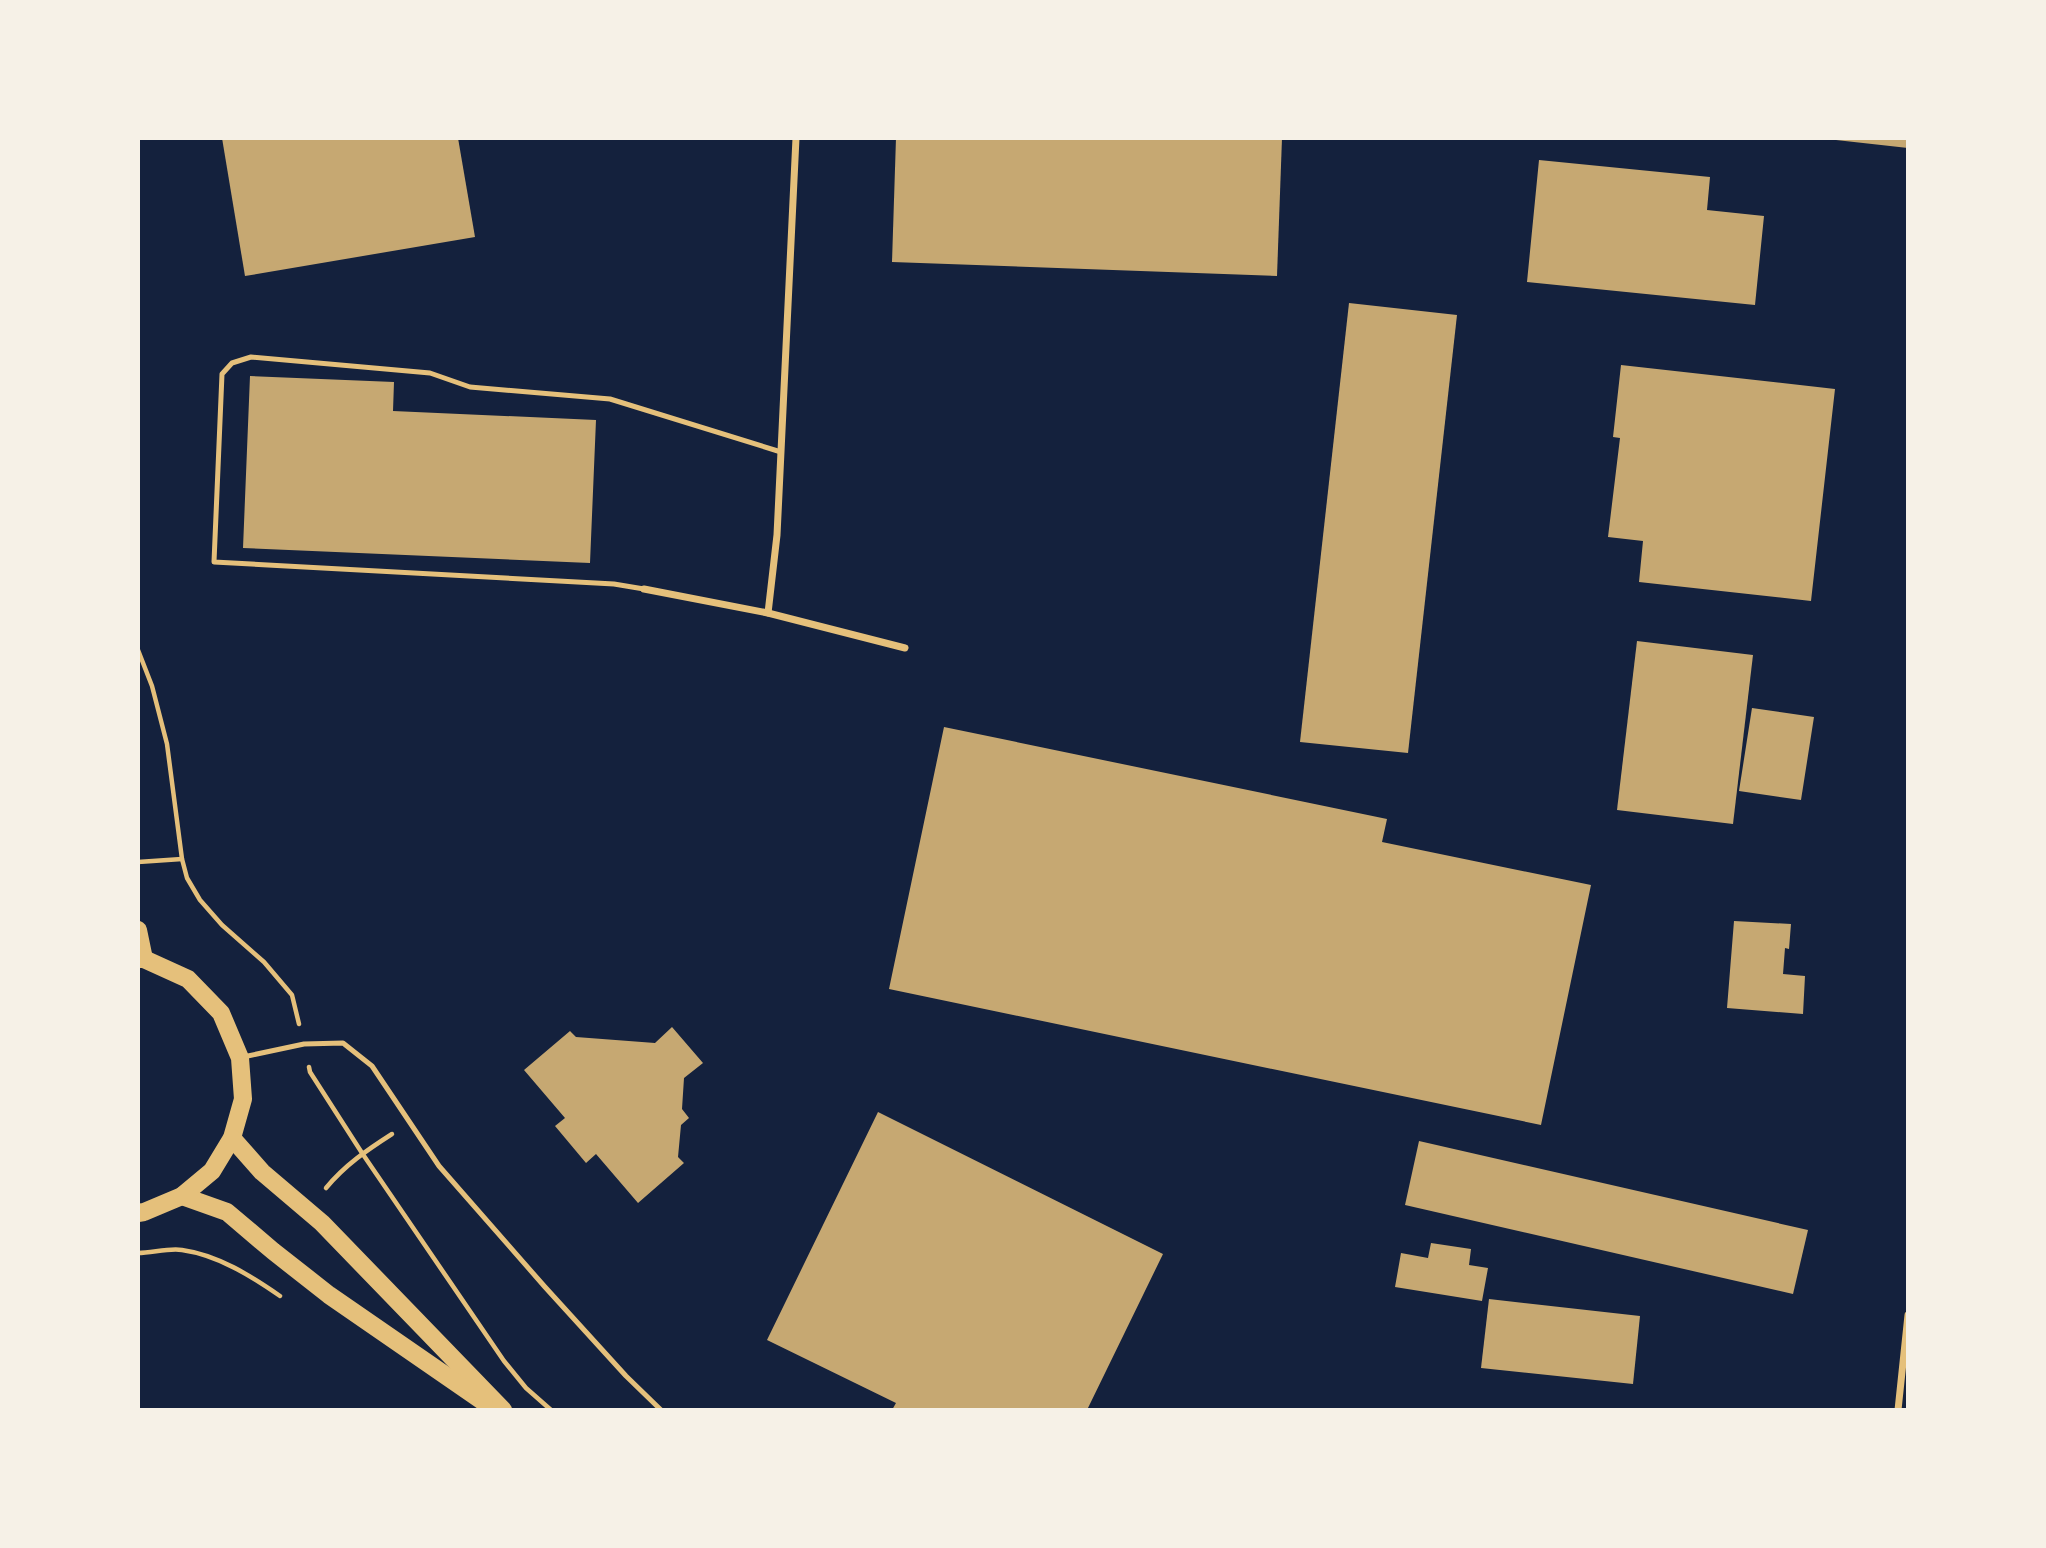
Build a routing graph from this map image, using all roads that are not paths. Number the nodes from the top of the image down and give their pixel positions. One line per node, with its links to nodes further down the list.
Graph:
1 (796, 138): 2 (street)
2 (781, 452): 3 (lane); 4 (street)
3 (644, 589): 4 (street)
4 (768, 613): 5 (street)
5 (905, 648)
6 (138, 930): 7 (main road)
7 (141, 959): 8 (main road)
8 (240, 1058): 9 (main road); 15 (lane)
9 (232, 1138): 10 (main road); 14 (main road)
10 (182, 1196): 11 (main road); 13 (main road)
11 (138, 1213)
12 (1908, 1315): 16 (street)
13 (496, 1410)
14 (503, 1410)
15 (661, 1410)
16 (1898, 1410)

